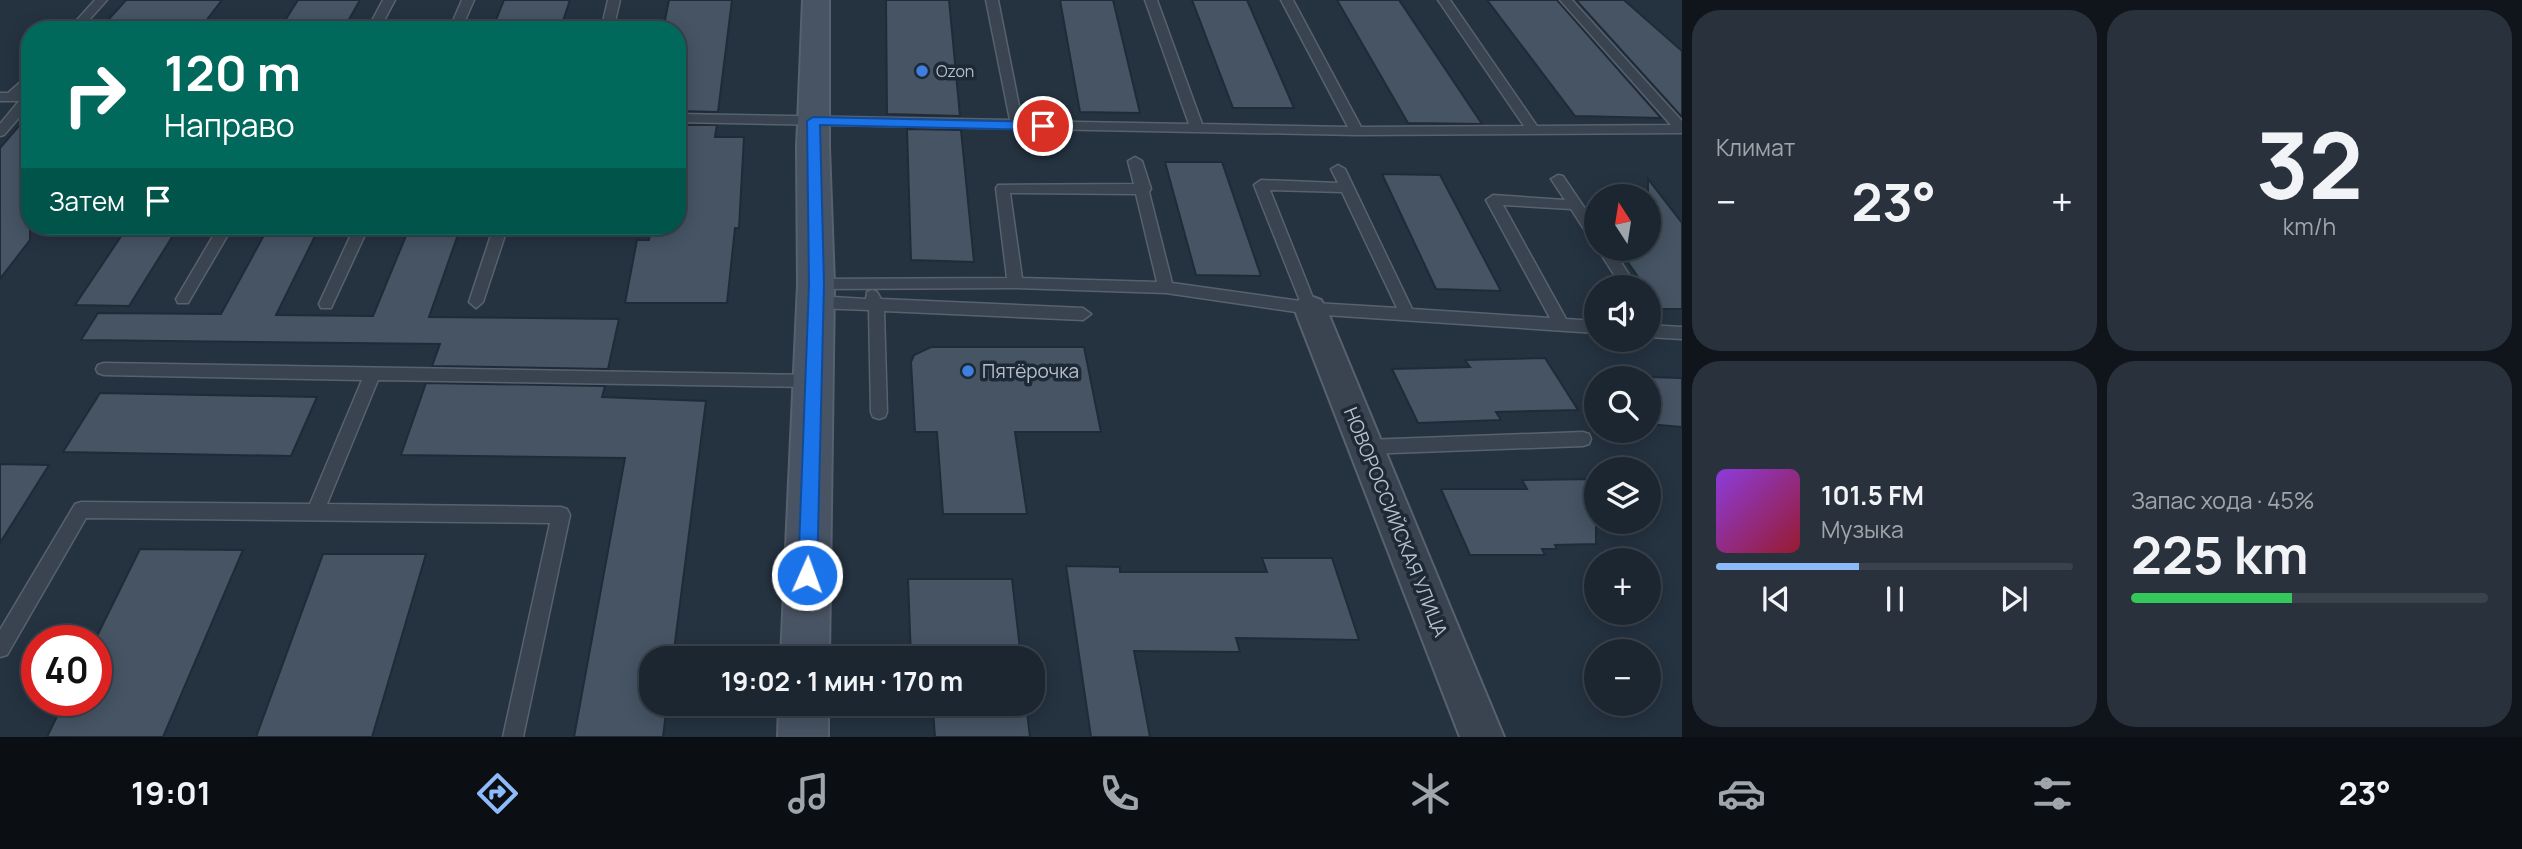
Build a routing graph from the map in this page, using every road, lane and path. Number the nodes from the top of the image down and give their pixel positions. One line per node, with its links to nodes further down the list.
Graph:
1 (101, 0): 11 (lane)
2 (389, 0): 12 (lane)
3 (468, 0): 13 (lane)
4 (614, 0): 14 (lane)
5 (816, 0): 19 (street)
6 (992, 0): 20 (lane)
7 (1151, 0): 21 (lane)
8 (1287, 0): 24 (lane)
9 (1444, 0): 22 (lane)
10 (1566, 0): 23 (lane)
11 (82, 21)
12 (378, 21)
13 (459, 21)
14 (609, 21)
15 (21, 85): 16 (lane)
16 (6, 97)
17 (21, 107): 25 (lane)
18 (686, 118): 19 (lane)
19 (813, 121): 20 (lane); 39 (street)
20 (1017, 126): 21 (lane)
21 (1197, 128): 24 (lane)
22 (1533, 129): 23 (lane); 24 (lane)
23 (1682, 129)
24 (1357, 131)
25 (0, 132)
26 (1135, 160): 30 (lane)
27 (1338, 169): 29 (lane)
28 (1558, 179): 31 (lane)
29 (1347, 188): 44 (lane); 46 (lane)
30 (1144, 189): 36 (lane); 38 (lane)
31 (1575, 205): 32 (lane); 47 (lane)
32 (1584, 218)
33 (221, 235): 40 (lane)
34 (358, 235): 42 (lane)
35 (499, 235): 41 (lane)
36 (1015, 283): 37 (lane); 38 (lane)
37 (869, 284): 39 (lane); 43 (lane)
38 (1166, 288): 44 (lane)
39 (816, 293): 43 (lane); 53 (street)
40 (184, 299)
41 (476, 302)
42 (326, 304)
43 (876, 305): 45 (lane); 54 (lane)
44 (1310, 308): 46 (lane); 56 (street, НОВОРОССИЙСКАЯ УЛИЦА)
45 (1083, 314)
46 (1407, 314): 47 (lane)
47 (1561, 324): 48 (lane)
48 (1584, 326)
49 (1661, 332): 50 (lane)
50 (1682, 333)
51 (104, 369): 52 (lane)
52 (373, 373): 53 (lane); 57 (lane)
53 (813, 381): 58 (street)
54 (878, 412)
55 (1583, 439): 56 (lane)
56 (1365, 447): 63 (street, НОВОРОССИЙСКАЯ УЛИЦА)
57 (315, 512): 59 (lane); 61 (lane)
58 (805, 646)
59 (0, 648)
60 (804, 716): 62 (street)
61 (513, 737)
62 (803, 737)
63 (1482, 737)

